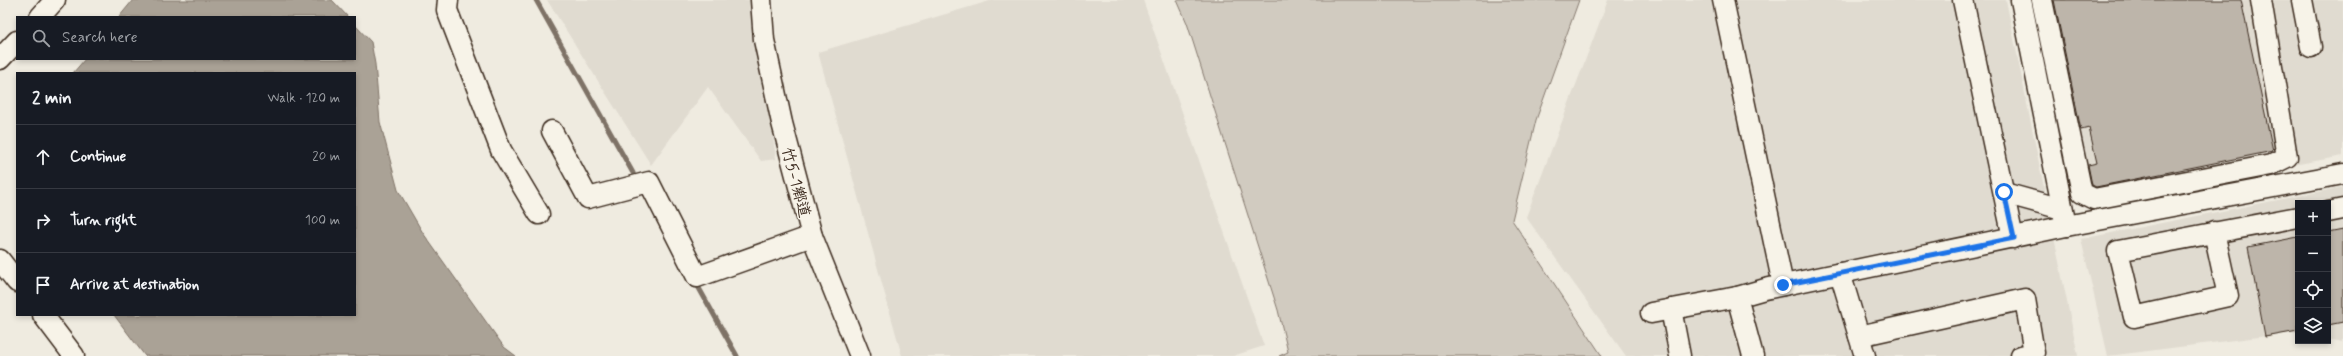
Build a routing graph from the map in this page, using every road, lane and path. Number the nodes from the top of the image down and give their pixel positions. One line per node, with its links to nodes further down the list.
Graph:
1 (56, 0): 10 (street)
2 (448, 0): 19 (street)
3 (761, 0): 23 (street, 竹5-1鄉道)
4 (1723, 0): 28 (street)
5 (1964, 0): 16 (street)
6 (2021, 0): 20 (street)
7 (2042, 0): 8 (street)
8 (2261, 0)
9 (2302, 0): 12 (street)
10 (41, 16)
11 (16, 42): 13 (street)
12 (2311, 47)
13 (0, 60)
14 (552, 131): 23 (street)
15 (2343, 174): 20 (street)
16 (2004, 192): 20 (street); 24 (street)
17 (2343, 209): 18 (street)
18 (2331, 211)
19 (538, 214)
20 (2064, 218): 24 (street)
21 (2295, 218): 22 (street)
22 (2214, 232): 22 (street)
23 (812, 236): 35 (street, 竹5-1鄉道)
24 (2014, 238): 26 (street)
25 (0, 260): 27 (street)
26 (1840, 273): 28 (street); 33 (street)
27 (16, 281)
28 (1783, 285): 29 (street)
29 (1737, 297): 30 (street); 37 (street)
30 (1671, 309): 31 (street); 36 (street)
31 (1651, 313)
32 (43, 316): 34 (street)
33 (1859, 336): 38 (street); 39 (street)
34 (74, 356)
35 (860, 356)
36 (1680, 356)
37 (1753, 356)
38 (1865, 356)
39 (2021, 356)

